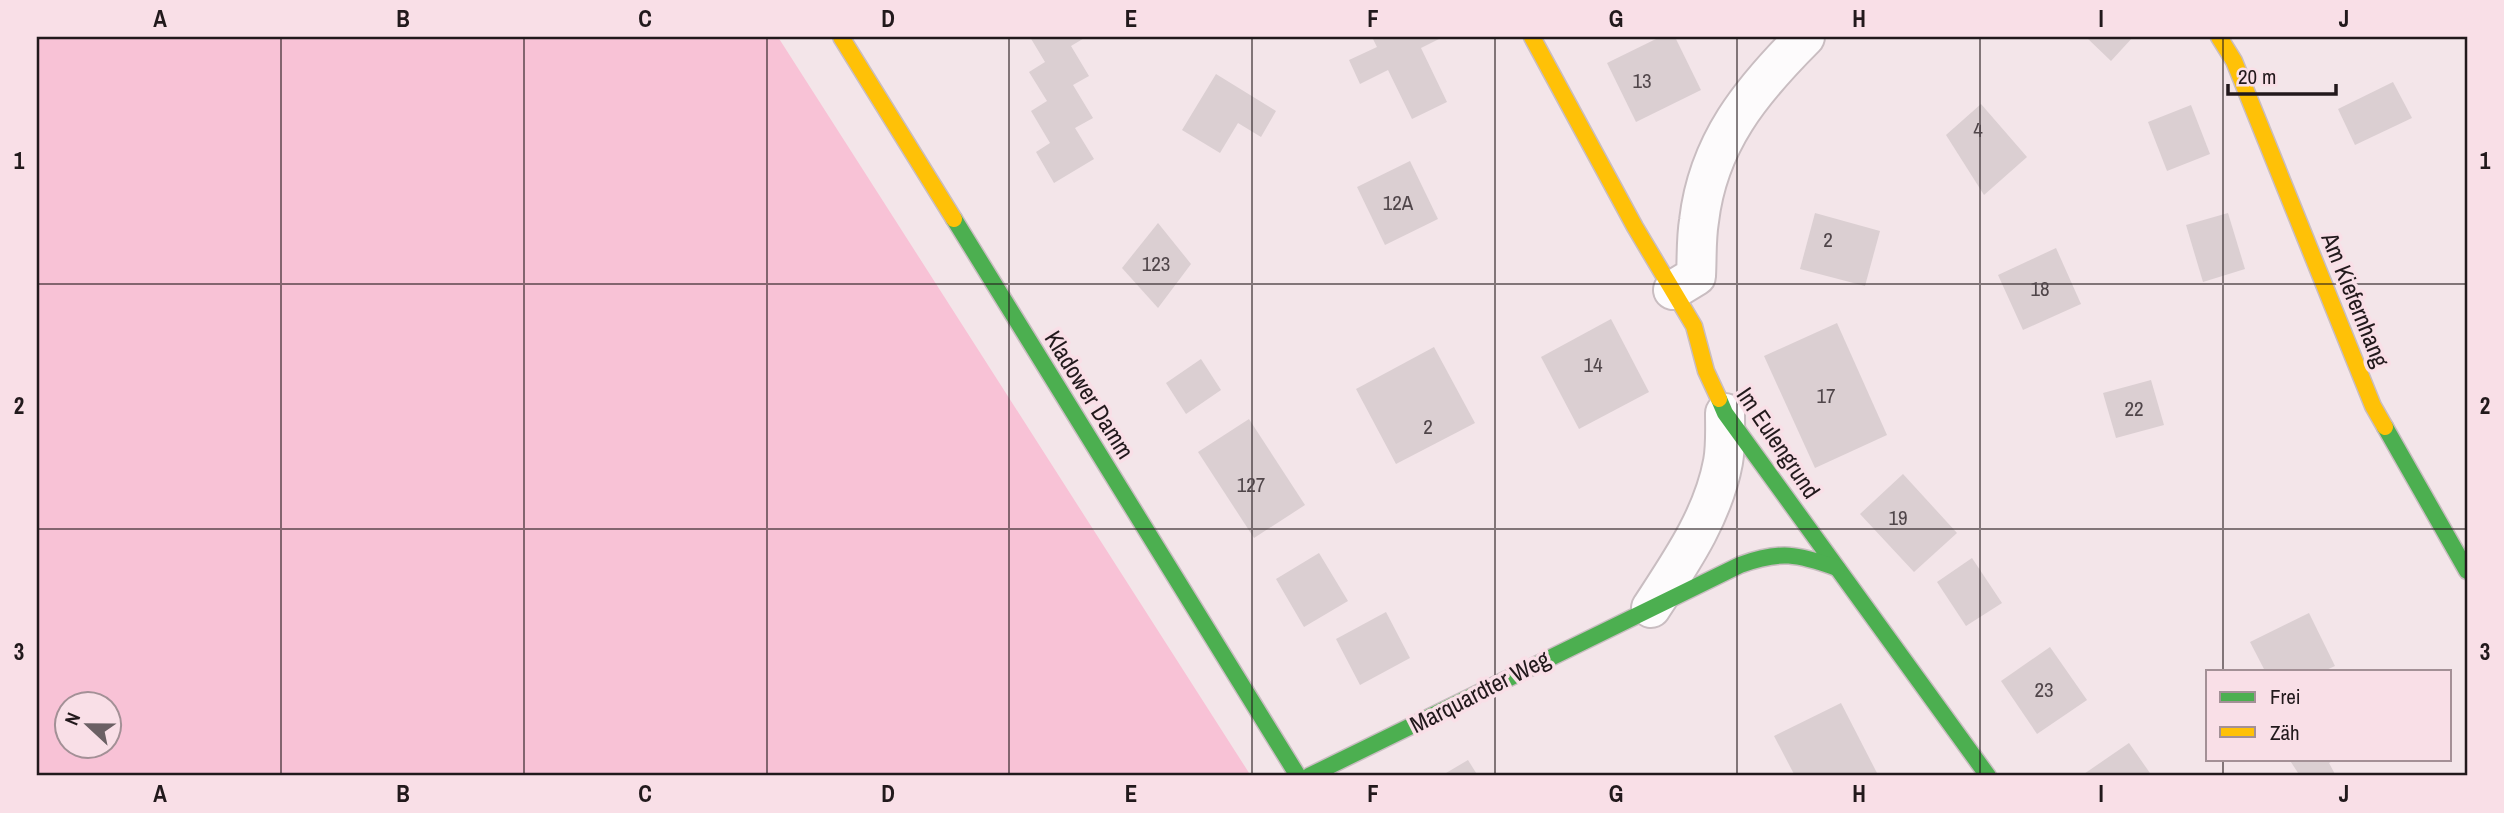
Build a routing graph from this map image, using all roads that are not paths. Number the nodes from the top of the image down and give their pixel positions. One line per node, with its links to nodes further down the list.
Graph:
1 (841, 37): 10 (street, Kladower Damm)
2 (1532, 37): 5 (street, Im Eulengrund)
3 (1805, 37): 5 (street)
4 (2220, 37): 8 (street, Am Kiefernhang)
5 (1673, 290): 6 (street, Im Eulengrund)
6 (1725, 413): 7 (street, Im Eulengrund); 9 (street)
7 (1837, 568): 9 (street, Marquardter Weg); 12 (street, Im Eulengrund)
8 (2467, 571)
9 (1651, 607): 11 (street, Marquardter Weg)
10 (1298, 776)
11 (1309, 776)
12 (1988, 776)

